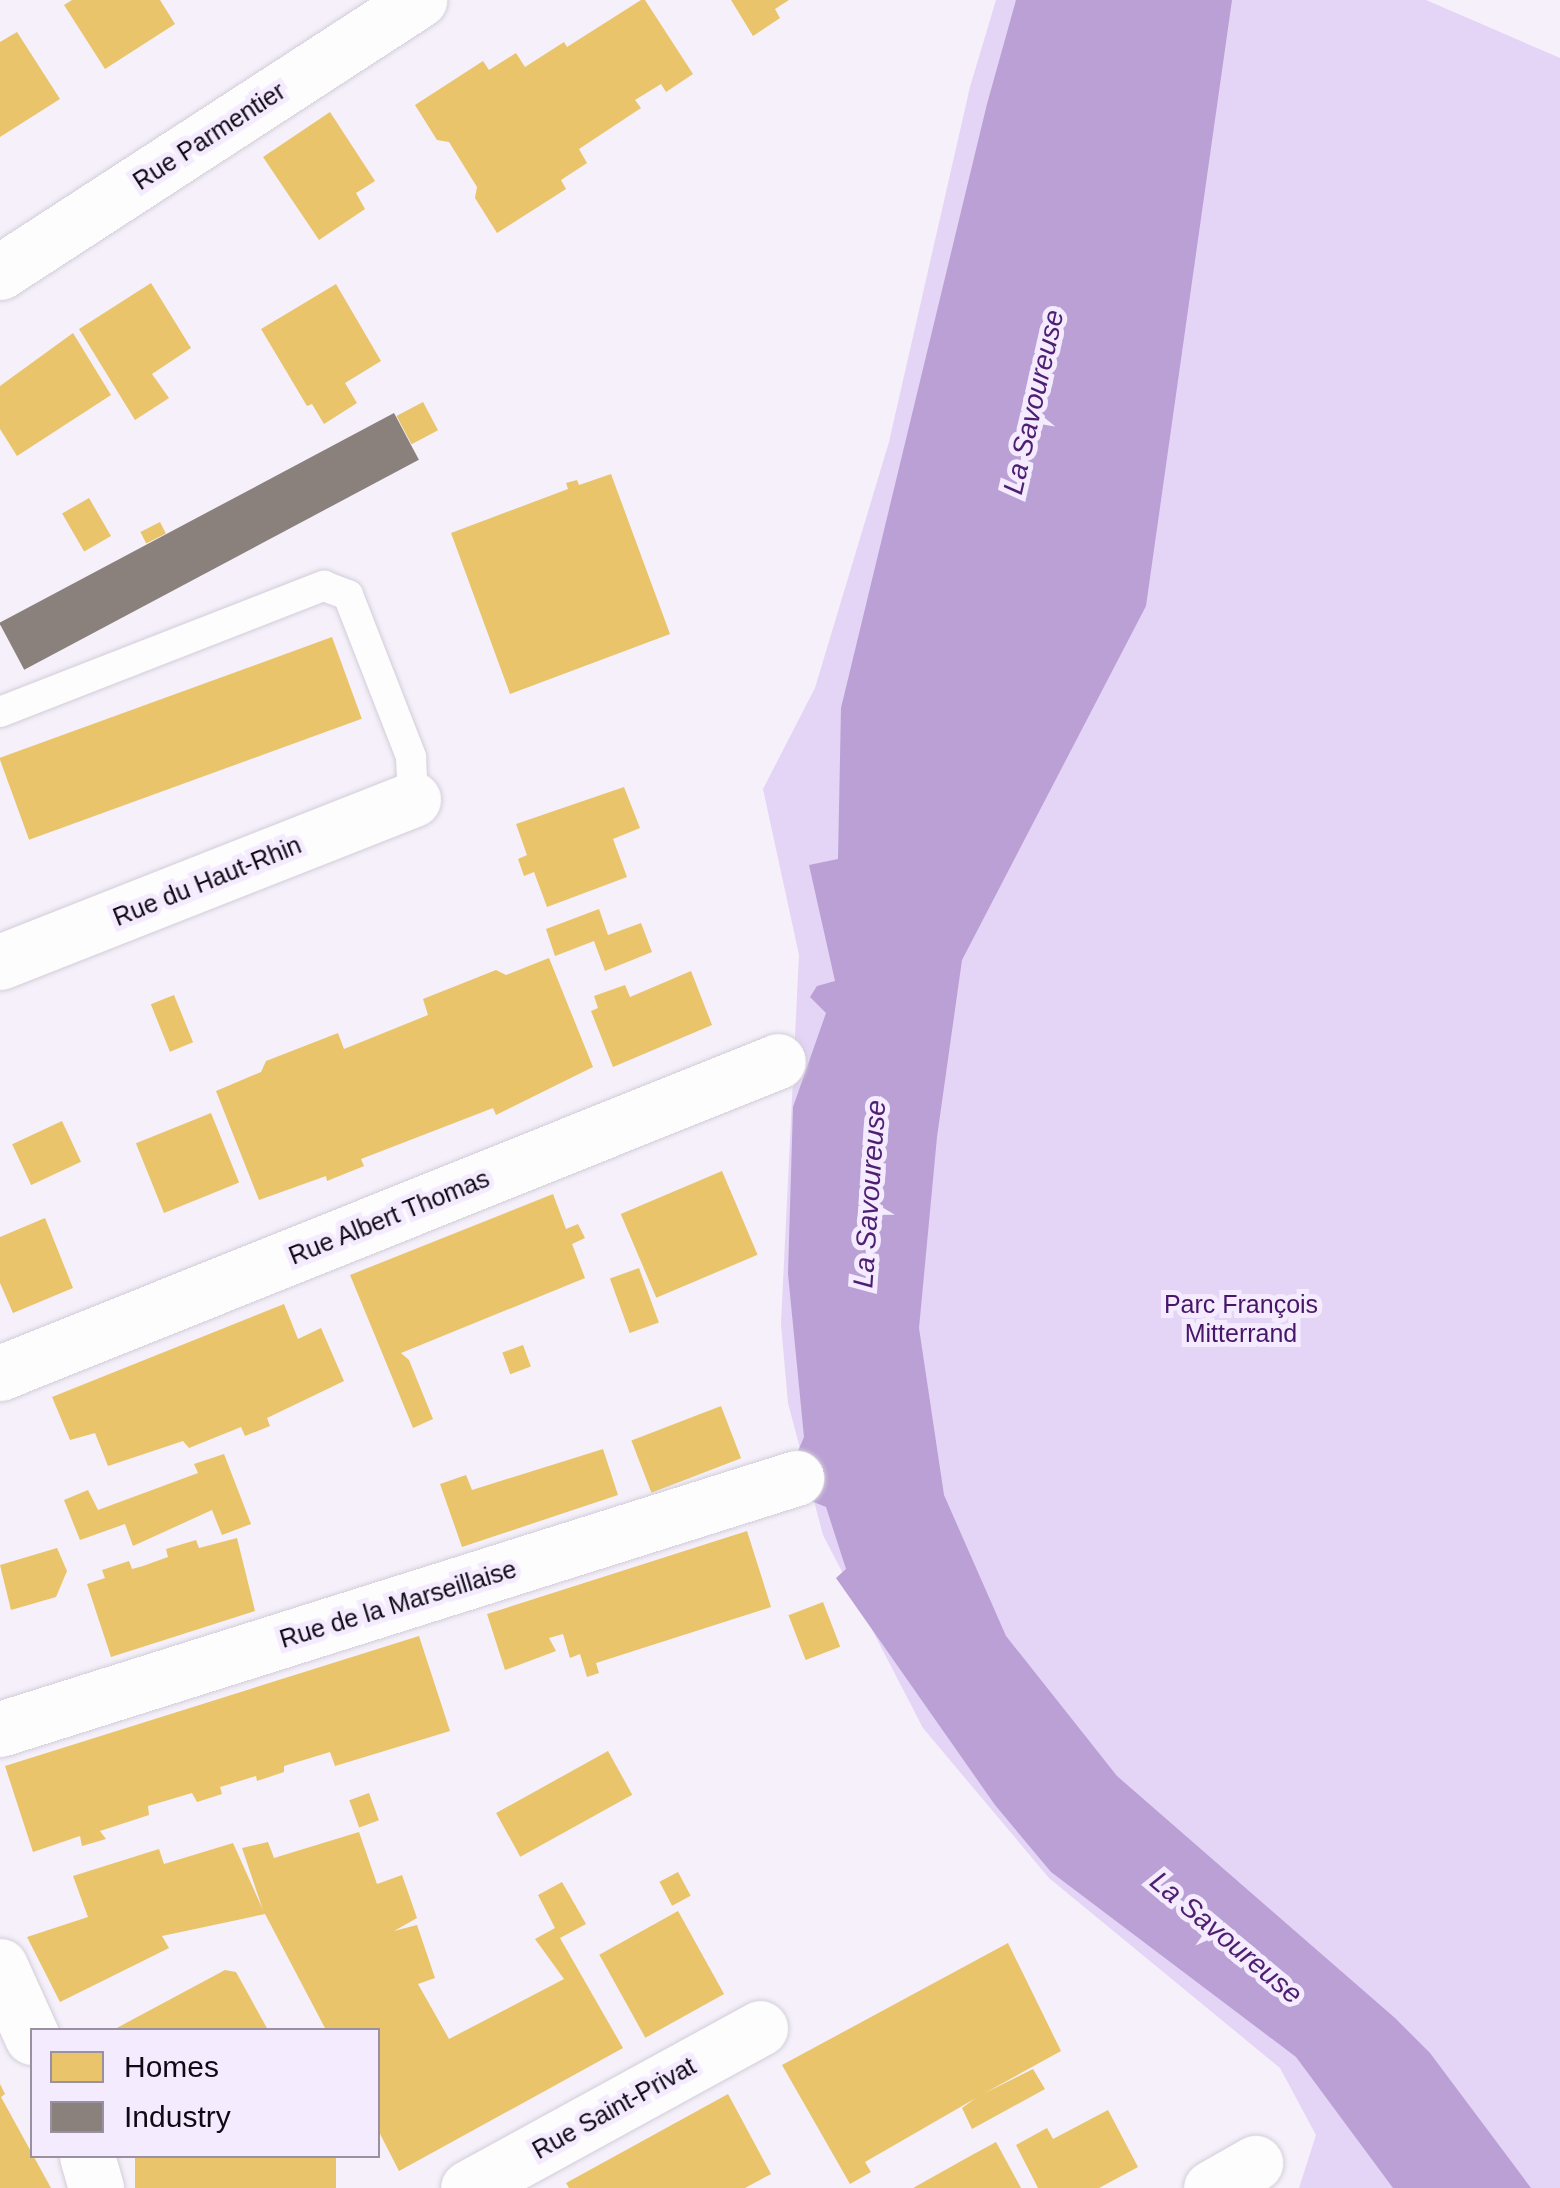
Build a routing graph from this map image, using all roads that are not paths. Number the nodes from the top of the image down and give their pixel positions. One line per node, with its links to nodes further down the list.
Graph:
1 (419, 0): 2 (street, Rue Parmentier)
2 (0, 272)
3 (0, 712): 4 (lane)
4 (413, 798): 5 (street, Rue du Haut-Rhin)
5 (0, 962)
6 (778, 1061): 7 (street, Rue Albert Thomas)
7 (0, 1373)
8 (796, 1478): 9 (street, Rue de la Marseillaise)
9 (0, 1729)
10 (0, 1966): 12 (street)
11 (760, 2028): 15 (street, Rue Saint-Privat)
12 (30, 2034)
13 (88, 2158): 14 (street)
14 (96, 2188)
15 (468, 2188)

